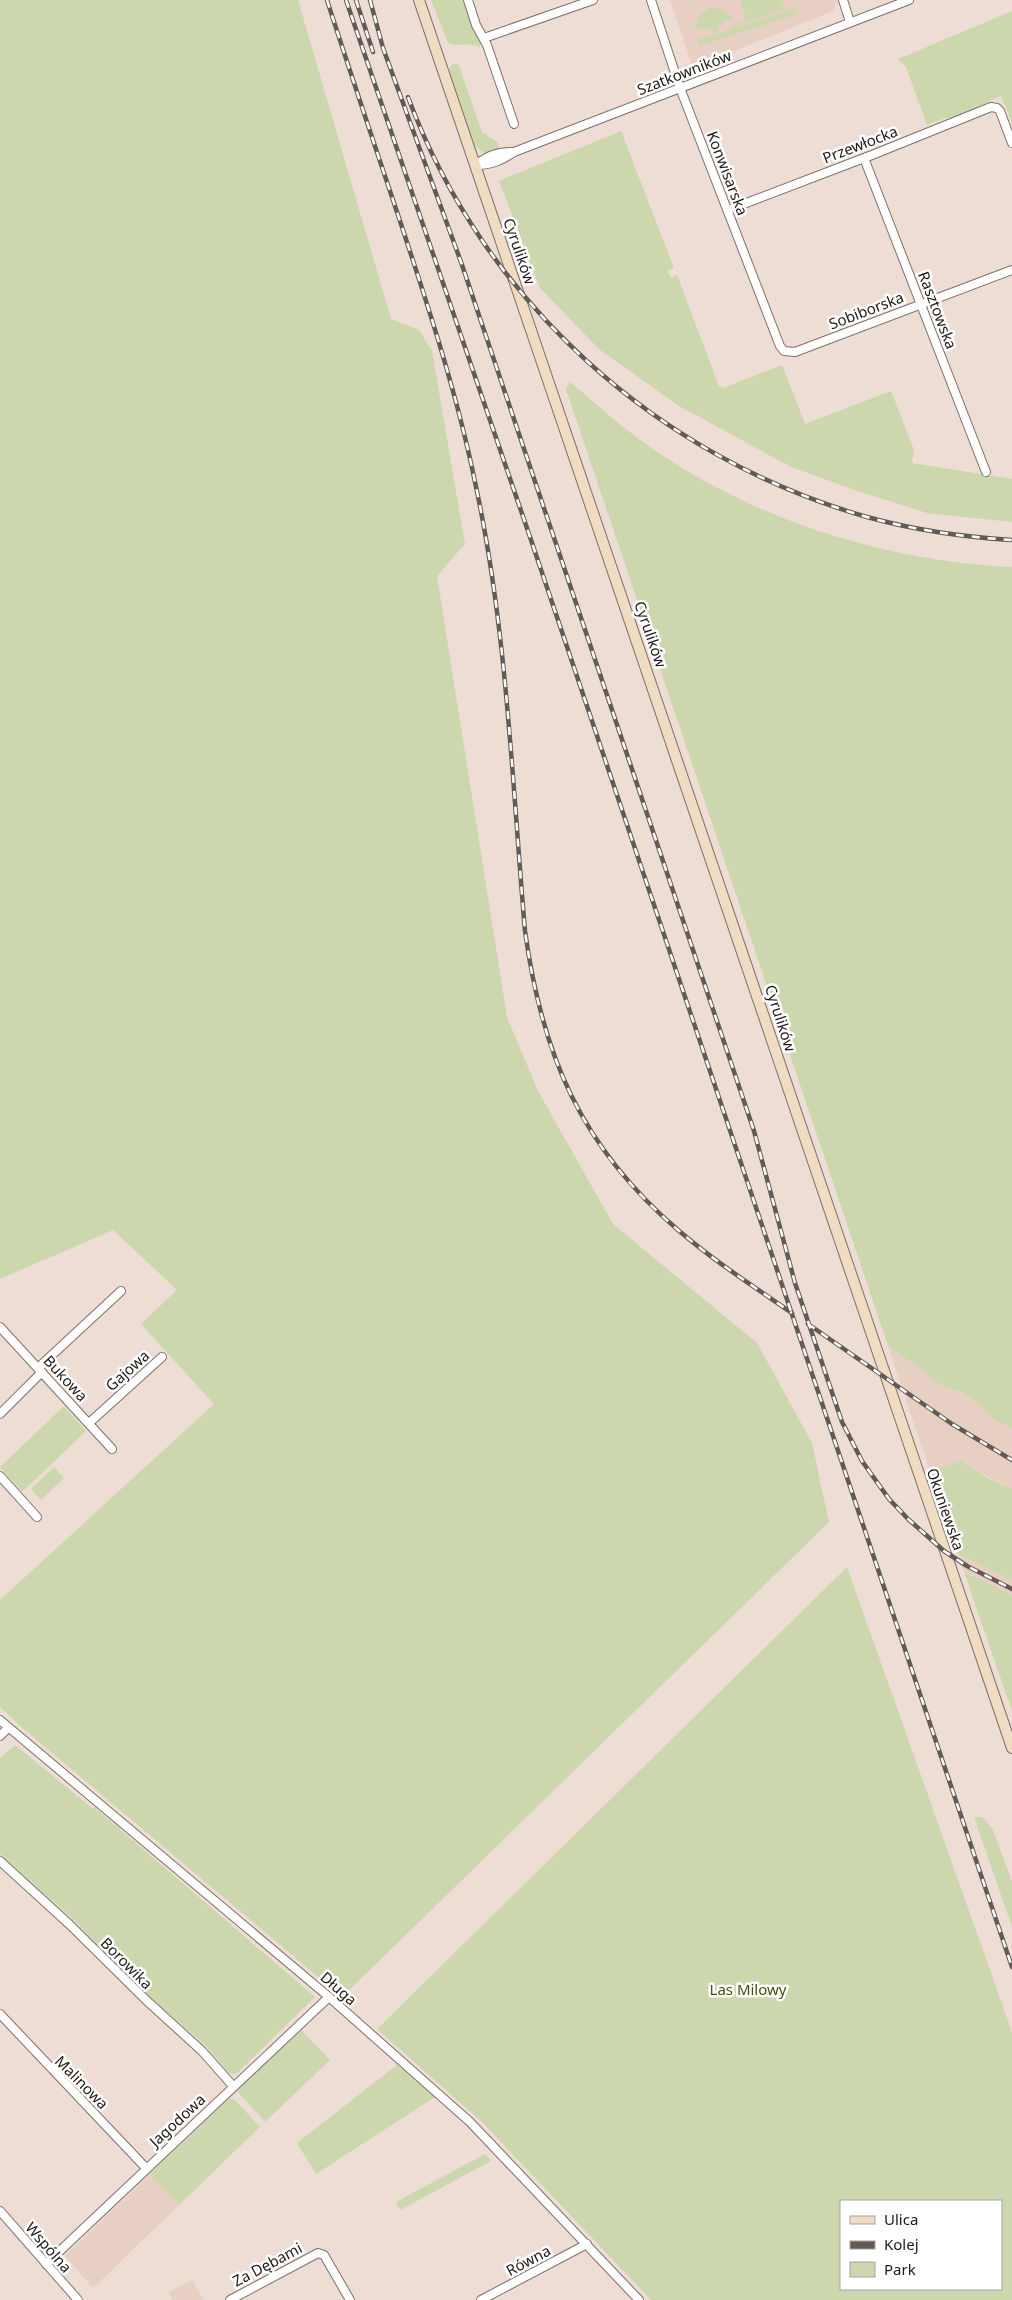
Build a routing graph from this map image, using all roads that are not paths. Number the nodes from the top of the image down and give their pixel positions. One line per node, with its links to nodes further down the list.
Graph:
1 (419, 0): 13 (main road, Cyrulików)
2 (468, 0): 8 (street)
3 (593, 0): 8 (street)
4 (651, 0): 9 (street, Konwisarska)
5 (843, 0): 7 (street)
6 (908, 0): 7 (street, Szatkowników)
7 (850, 22): 9 (street, Szatkowników)
8 (484, 38): 10 (street)
9 (680, 88): 13 (street, Szatkowników); 14 (street, Konwisarska)
10 (514, 124)
11 (1012, 143): 12 (street, Przewłocka)
12 (864, 158): 14 (street, Przewłocka); 16 (street, Rasztowska)
13 (475, 165): 19 (main road, Cyrulików)
14 (728, 210): 17 (street, Konwisarska)
15 (1012, 270): 16 (street, Sobiborska)
16 (921, 304): 17 (street, Sobiborska); 18 (street, Rasztowska)
17 (786, 352)
18 (986, 472)
19 (852, 1280): 32 (main road, Okuniewska)
20 (121, 1291): 23 (street)
21 (0, 1327): 23 (street, Bukowa)
22 (162, 1357): 25 (street, Gajowa)
23 (40, 1370): 24 (street); 25 (street, Bukowa)
24 (0, 1414)
25 (89, 1423): 26 (street, Bukowa)
26 (112, 1449)
27 (0, 1476): 28 (street)
28 (37, 1517)
29 (0, 1720): 30 (street, Długa)
30 (8, 1728): 31 (street); 34 (street, Długa)
31 (0, 1736)
32 (1012, 1748)
33 (0, 1861): 36 (street, Borowika)
34 (329, 1997): 36 (street, Jagodowa); 39 (street, Długa)
35 (0, 2014): 37 (street, Malinowa)
36 (233, 2086): 37 (street, Jagodowa)
37 (146, 2168): 40 (street, Jagodowa)
38 (0, 2211): 40 (street, Wspólna)
39 (587, 2244): 44 (street, Równa); 45 (street, Długa)
40 (46, 2264): 41 (street, Wspólna)
41 (78, 2300)
42 (230, 2300): 43 (street, Za Dębami)
43 (350, 2300)
44 (481, 2300)
45 (639, 2300)

